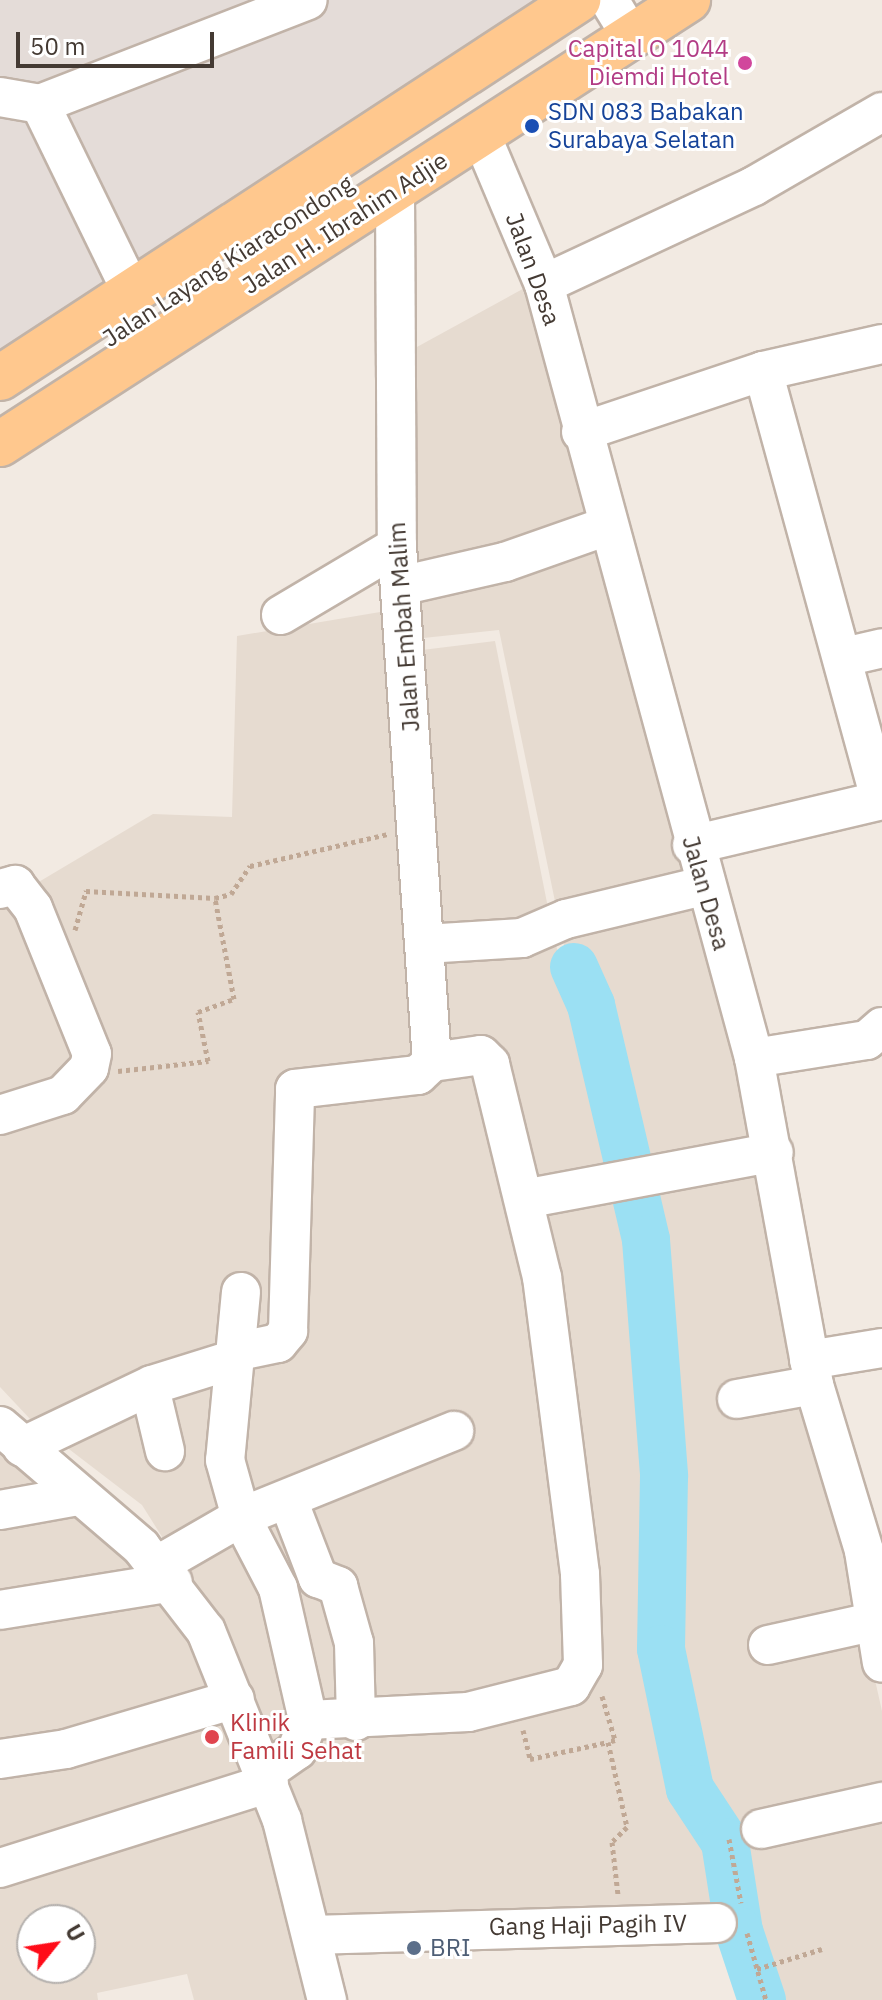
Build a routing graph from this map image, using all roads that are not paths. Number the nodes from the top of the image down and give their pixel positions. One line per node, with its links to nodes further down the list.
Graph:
1 (308, 0): 6 (street)
2 (688, 0): 3 (main road)
3 (614, 9): 4 (main road); 8 (main road); 8 (main road, Jalan Layang Kiaracondong)
4 (528, 32): 8 (main road, Jalan Layang Kiaracondong); 11 (main road)
5 (0, 95): 6 (street)
6 (40, 104): 11 (street)
7 (882, 112): 10 (street)
8 (458, 126): 9 (main road, Jalan H. Ibrahim Adjie); 10 (street, Jalan Desa); 15 (main road, Jalan Layang Kiaracondong)
9 (395, 191): 17 (main road, Jalan H. Ibrahim Adjie); 19 (street, Jalan Embah Malim)
10 (544, 284): 16 (street, Jalan Desa)
11 (132, 293): 14 (main road)
12 (880, 351): 13 (street)
13 (763, 371): 16 (street); 23 (street)
14 (0, 378)
15 (0, 407)
16 (581, 432): 18 (street, Jalan Desa)
17 (0, 444)
18 (607, 526): 20 (street); 25 (street, Jalan Desa)
19 (397, 546): 20 (street, Jalan Embah Malim); 21 (street)
20 (400, 586): 28 (street, Jalan Embah Malim)
21 (281, 615)
22 (882, 648): 23 (street)
23 (844, 657): 24 (street)
24 (881, 800): 25 (street)
25 (692, 845): 26 (street, Jalan Desa)
26 (703, 886): 28 (street); 30 (street, Jalan Desa)
27 (0, 889): 32 (street)
28 (425, 944): 31 (street, Jalan Embah Malim)
29 (882, 1027): 30 (street)
30 (754, 1058): 33 (street, Jalan Desa)
31 (432, 1062): 34 (street); 37 (street)
32 (0, 1115)
33 (774, 1152): 34 (street); 38 (street, Jalan Desa)
34 (524, 1199): 55 (street)
35 (241, 1292): 37 (street)
36 (882, 1348): 38 (street)
37 (235, 1355): 39 (street); 47 (street)
38 (811, 1372): 40 (street); 50 (street, Jalan Desa)
39 (150, 1388): 42 (street); 43 (street)
40 (737, 1399)
41 (454, 1431): 45 (street)
42 (11, 1437): 44 (street)
43 (165, 1451)
44 (78, 1496): 46 (street); 48 (street)
45 (288, 1500): 47 (street); 55 (street)
46 (0, 1510)
47 (241, 1517): 48 (street); 54 (street)
48 (166, 1574): 49 (street); 53 (street)
49 (0, 1610)
50 (876, 1621): 51 (street); 52 (street, Jalan Desa)
51 (768, 1645)
52 (882, 1663)
53 (235, 1699): 56 (street); 57 (street)
54 (308, 1720): 55 (street); 57 (street)
55 (356, 1721)
56 (0, 1759)
57 (268, 1777): 60 (street); 62 (street)
58 (882, 1802): 59 (street)
59 (761, 1829)
60 (0, 1868)
61 (717, 1923): 62 (street, Gang Haji Pagih IV)
62 (314, 1935): 63 (street)
63 (327, 2000)

